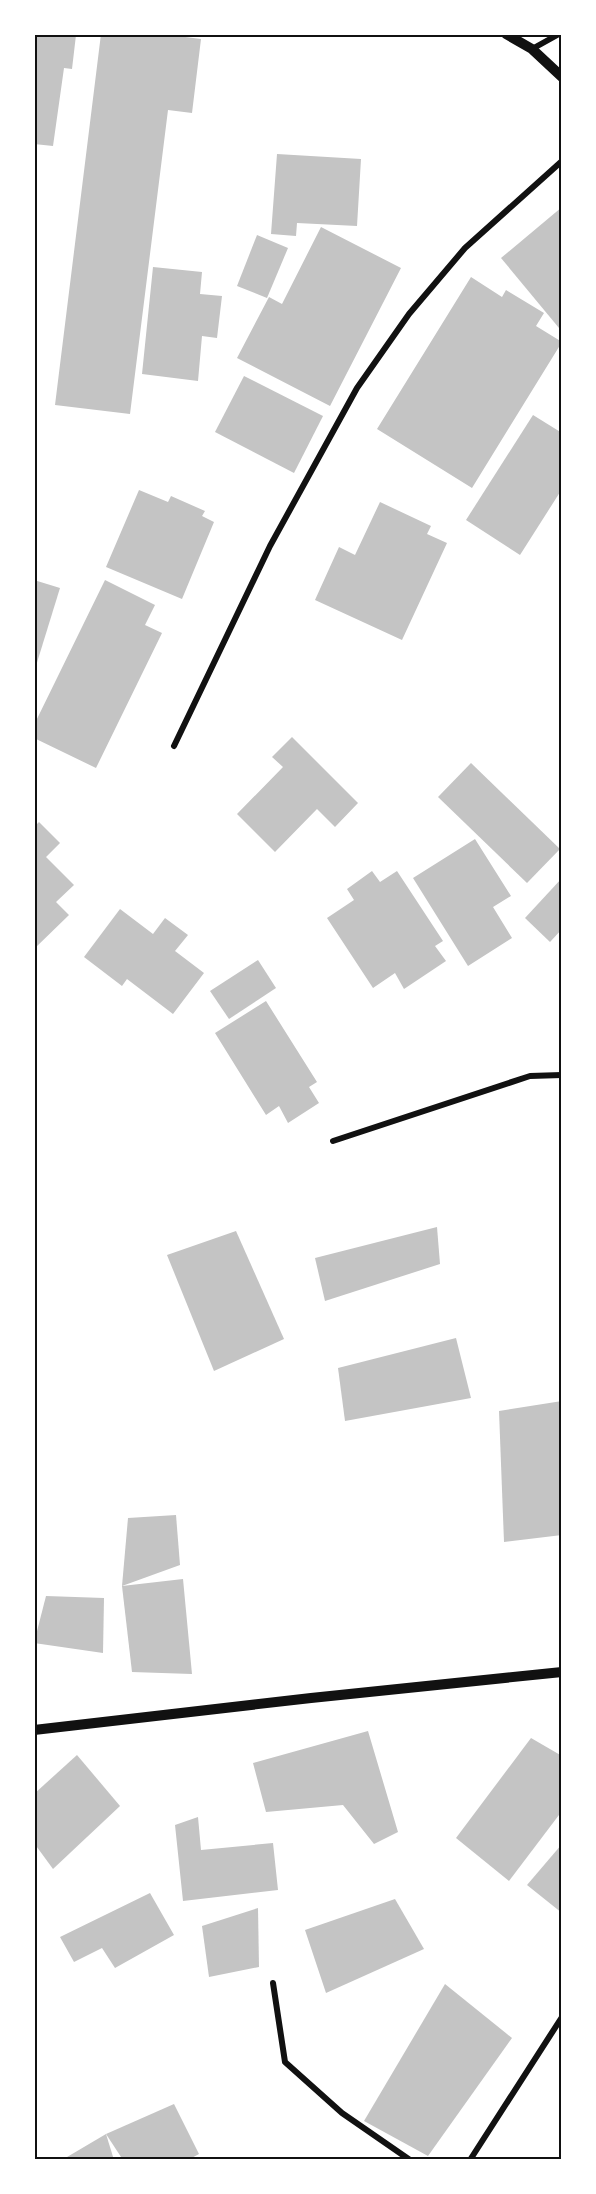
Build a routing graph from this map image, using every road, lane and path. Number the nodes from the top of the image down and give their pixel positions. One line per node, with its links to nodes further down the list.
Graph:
1 (506, 34): 3 (street)
2 (559, 34): 3 (street)
3 (532, 49): 4 (street)
4 (561, 78)
5 (561, 161): 6 (street)
6 (174, 746)
7 (561, 1075): 8 (street)
8 (333, 1141)
9 (561, 1672): 10 (street)
10 (34, 1730)
11 (273, 1983): 13 (street)
12 (561, 2017): 14 (street)
13 (410, 2160)
14 (470, 2160)

